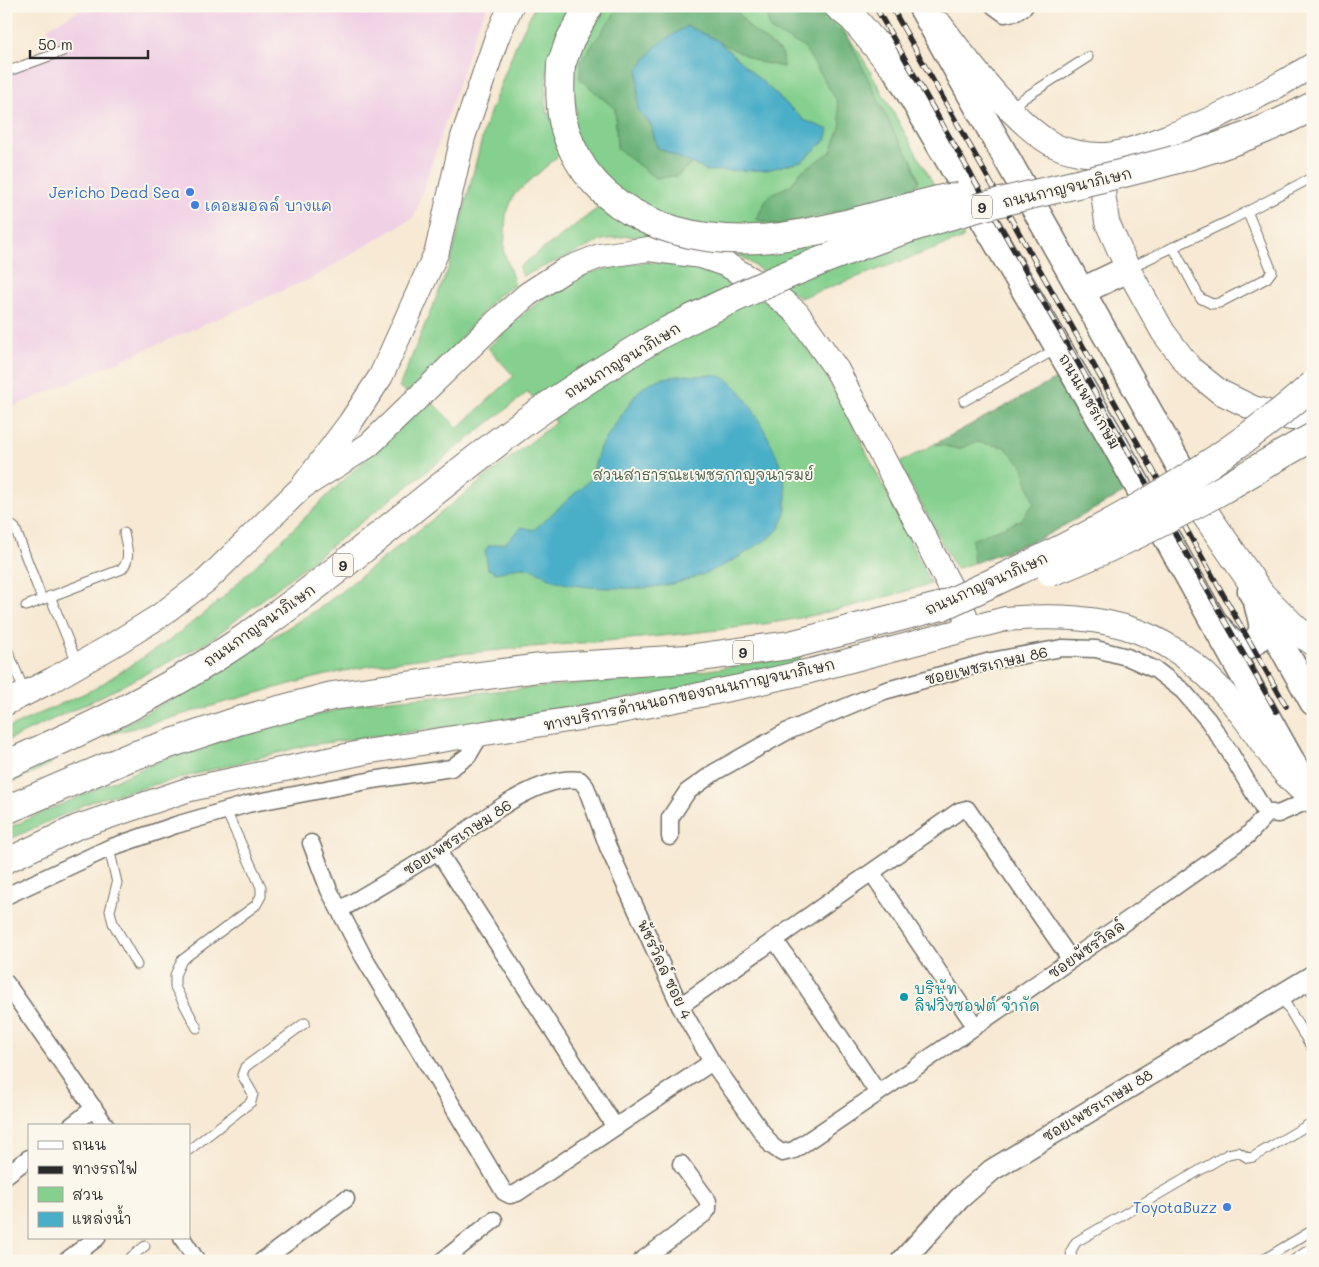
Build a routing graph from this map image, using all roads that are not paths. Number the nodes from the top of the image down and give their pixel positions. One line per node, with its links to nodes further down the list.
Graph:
1 (511, 6): 28 (main road)
2 (589, 6): 18 (highway, bridge)
3 (838, 6): 12 (highway)
4 (860, 6): 12 (main road, ถนนเพชรเกษม)
5 (921, 6): 22 (main road)
6 (927, 6): 15 (main road)
7 (1025, 6): 8 (street)
8 (994, 7)
9 (63, 51): 13 (lane)
10 (1088, 57): 15 (lane)
11 (1313, 65): 16 (main road)
12 (893, 66): 23 (main road, ถนนเพชรเกษม)
13 (6, 72)
14 (1313, 106): 18 (highway, ถนนกาญจนาภิเษก / 9, bridge)
15 (1010, 107): 16 (main road)
16 (1112, 154): 21 (main road)
17 (1313, 177): 19 (lane)
18 (1092, 182): 45 (highway, ถนนกาญจนาภิเษก / 9, bridge)
19 (1247, 211): 20 (lane); 20 (lane)
20 (1173, 247): 21 (lane)
21 (1128, 269): 22 (main road); 26 (main road)
22 (1082, 291): 29 (main road)
23 (1058, 348): 25 (lane); 36 (main road, ถนนเพชรเกษม)
24 (1313, 385): 35 (highway, ถนนกาญจนาภิเษก / 9, bridge)
25 (964, 401)
26 (1313, 416)
27 (1313, 437): 35 (highway, bridge)
28 (302, 487): 37 (main road); 40 (main road)
29 (1206, 514): 33 (main road); 38 (highway)
30 (6, 521): 32 (lane)
31 (124, 532): 32 (lane)
32 (46, 598): 34 (lane); 40 (lane)
33 (1257, 601): 36 (main road); 42 (main road)
34 (26, 606)
35 (942, 606): 49 (highway, ถนนกาญจนาภิเษก / 9)
36 (1217, 626): 48 (main road, ถนนเพชรเกษม)
37 (972, 627): 43 (main road, ทางบริการด้านนอกของถนนกาญจนาภิเษก); 48 (main road, ทางบริการด้านนอกของถนนกาญจนาภิเษก)
38 (1313, 641)
39 (6, 646): 41 (lane)
40 (78, 665): 41 (main road)
41 (16, 698)
42 (1313, 702)
43 (481, 734): 44 (main road, ทางบริการด้านนอกของถนนกาญจนาภิเษก); 46 (street)
44 (365, 752): 46 (street); 56 (main road, ทางบริการด้านนอกของถนนกาญจนาภิเษก)
45 (6, 765)
46 (373, 780): 50 (street)
47 (580, 780): 55 (street, ซอยเพชรเกษม 86); 67 (street, พัชรวิลล์ ซอย 4)
48 (1312, 799): 51 (street)
49 (6, 810)
50 (226, 811): 54 (street); 70 (lane)
51 (1268, 813): 52 (street, ซอยเพชรเกษม 86); 62 (street, ซอยพัชรวิลล์)
52 (670, 837)
53 (311, 843): 60 (street)
54 (109, 848): 58 (street); 63 (lane)
55 (438, 851): 60 (street, ซอยเพชรเกษม 86); 80 (street)
56 (6, 861)
57 (872, 873): 61 (street); 62 (street); 69 (street)
58 (9, 894): 59 (street)
59 (6, 909)
60 (340, 910): 80 (street)
61 (775, 940): 67 (street); 75 (street)
62 (1071, 960): 69 (street, ซอยพัชรวิลล์)
63 (137, 965)
64 (6, 983): 76 (street)
65 (1312, 987): 99 (street, ซอยเพชรเกษม 88)
66 (1286, 1004): 72 (lane)
67 (680, 1006): 74 (street, พัชรวิลล์ ซอย 4)
68 (305, 1023): 82 (lane)
69 (975, 1026): 75 (street, ซอยพัชรวิลล์)
70 (197, 1028)
71 (1313, 1028): 72 (lane)
72 (1303, 1034): 73 (lane)
73 (1313, 1050)
74 (712, 1062): 80 (street); 81 (street, พัชรวิลล์ ซอย 4)
75 (878, 1094): 81 (street, ซอยพัชรวิลล์)
76 (94, 1108): 78 (street); 79 (street)
77 (1313, 1122): 100 (lane)
78 (73, 1124)
79 (105, 1124)
80 (615, 1126)
81 (772, 1146)
82 (190, 1149)
83 (28, 1159): 85 (street)
84 (681, 1164): 98 (street)
85 (6, 1175)
86 (346, 1199): 96 (street)
87 (494, 1220): 97 (street)
88 (1313, 1230): 101 (lane)
89 (94, 1240): 93 (street)
90 (183, 1240): 95 (street)
91 (145, 1246): 94 (lane)
92 (1313, 1247): 102 (lane)
93 (66, 1261)
94 (126, 1261)
95 (197, 1261)
96 (262, 1261)
97 (442, 1261)
98 (641, 1261)
99 (902, 1261)
100 (1072, 1261)
101 (1261, 1261)
102 (1292, 1261)

